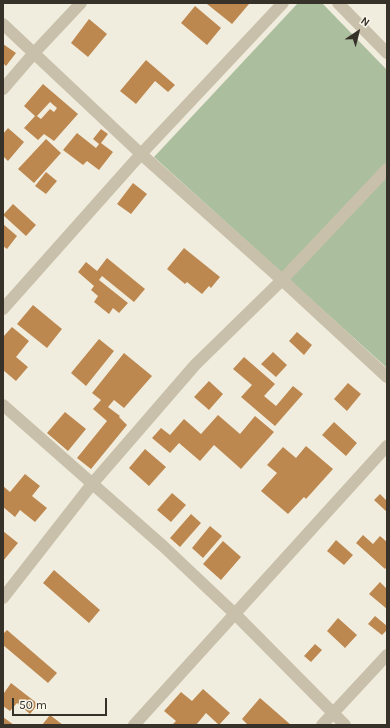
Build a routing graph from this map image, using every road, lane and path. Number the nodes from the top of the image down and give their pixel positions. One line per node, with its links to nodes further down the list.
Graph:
1 (82, 3): 5 (street)
2 (283, 3): 8 (street)
3 (338, 3): 6 (street)
4 (3, 24): 5 (street)
5 (34, 53): 7 (street); 8 (street)
6 (387, 53)
7 (3, 89)
8 (141, 154): 10 (street); 11 (street)
9 (387, 169): 10 (street)
10 (282, 280): 12 (street); 15 (street)
11 (3, 309)
12 (387, 377)
13 (3, 405): 15 (street)
14 (387, 446): 17 (street)
15 (92, 484): 16 (street); 17 (street)
16 (3, 598)
17 (235, 614): 19 (street); 20 (street)
18 (387, 655): 19 (street)
19 (332, 713): 21 (street); 22 (street)
20 (134, 725)
21 (322, 725)
22 (345, 725)

